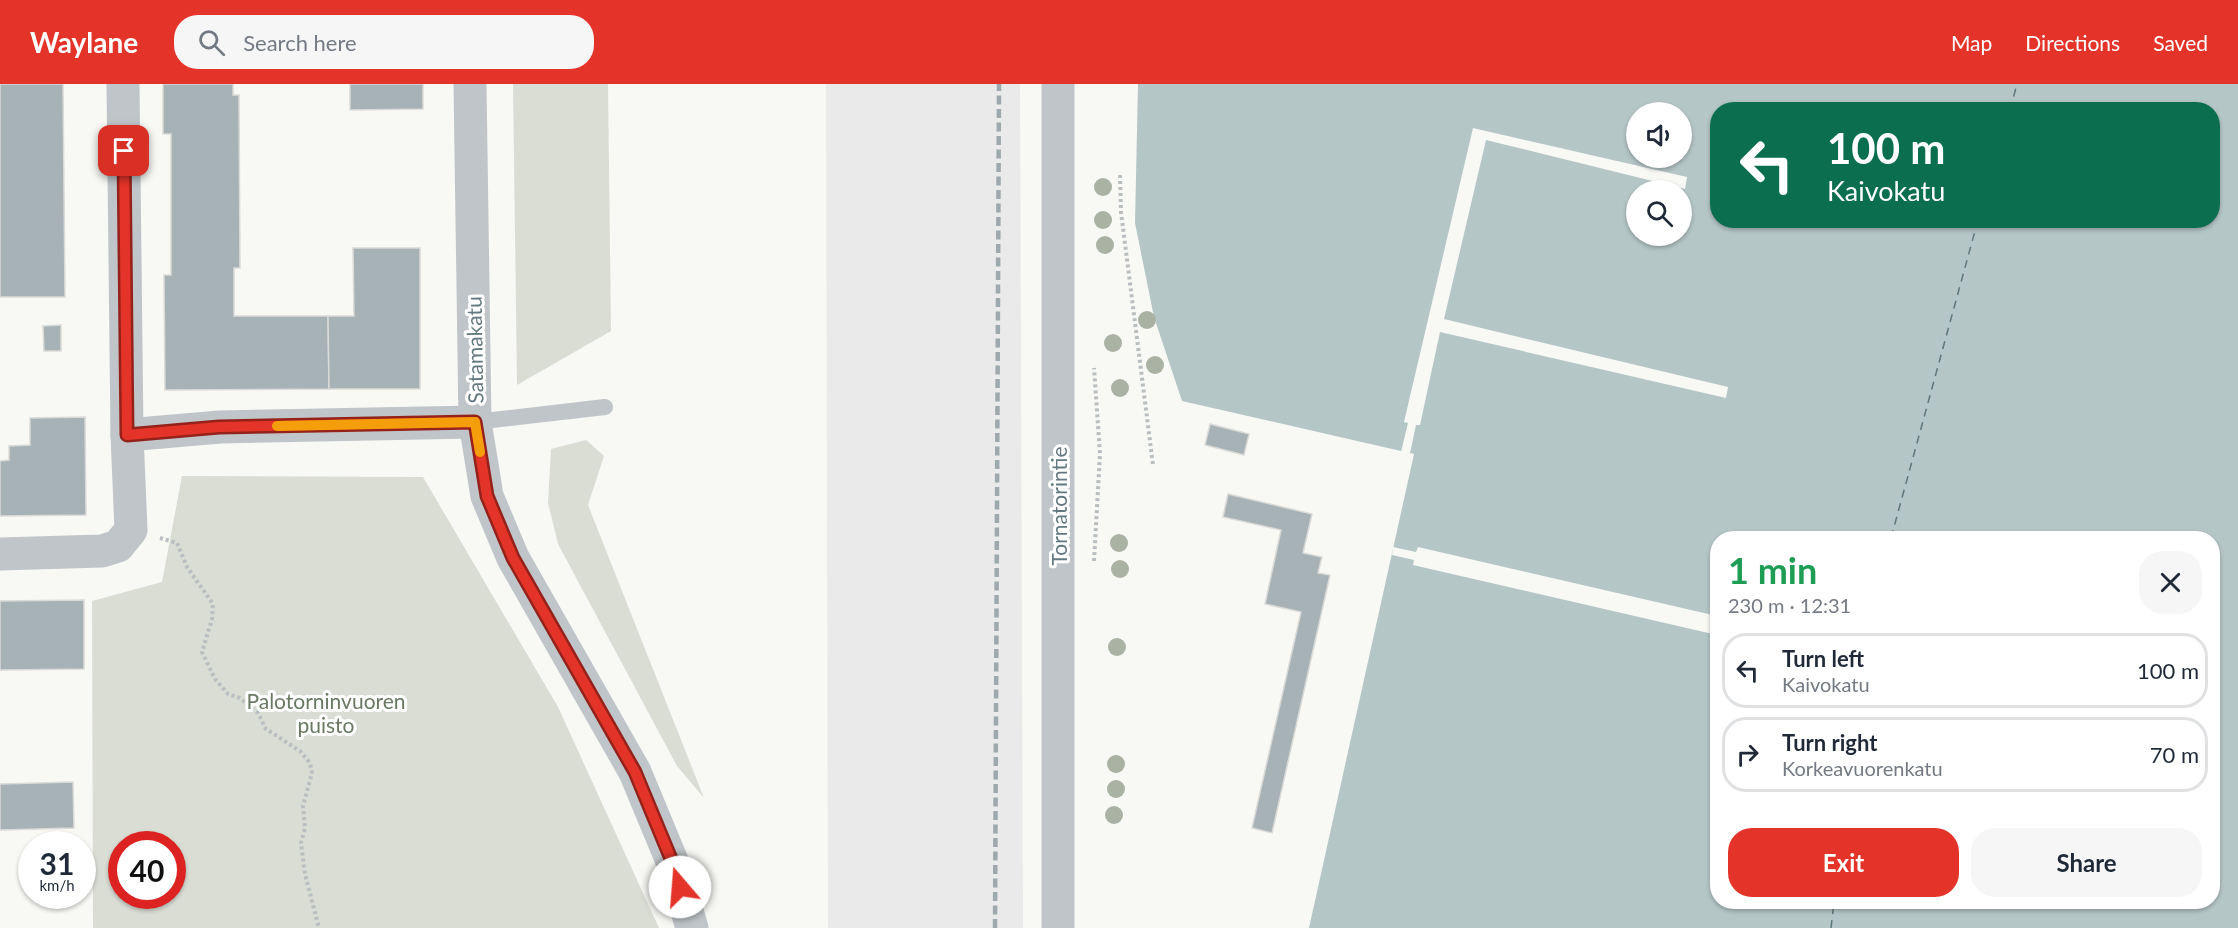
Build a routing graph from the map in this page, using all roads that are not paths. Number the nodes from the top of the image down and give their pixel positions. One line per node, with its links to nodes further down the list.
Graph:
1 (123, 84): 6 (street)
2 (470, 84): 5 (street, Satamakatu)
3 (1058, 84): 9 (street, Tornatorintie)
4 (605, 407): 5 (lane)
5 (475, 422): 6 (street); 8 (street, Satamakatu)
6 (127, 435): 7 (street)
7 (0, 554)
8 (692, 928)
9 (1058, 928)

